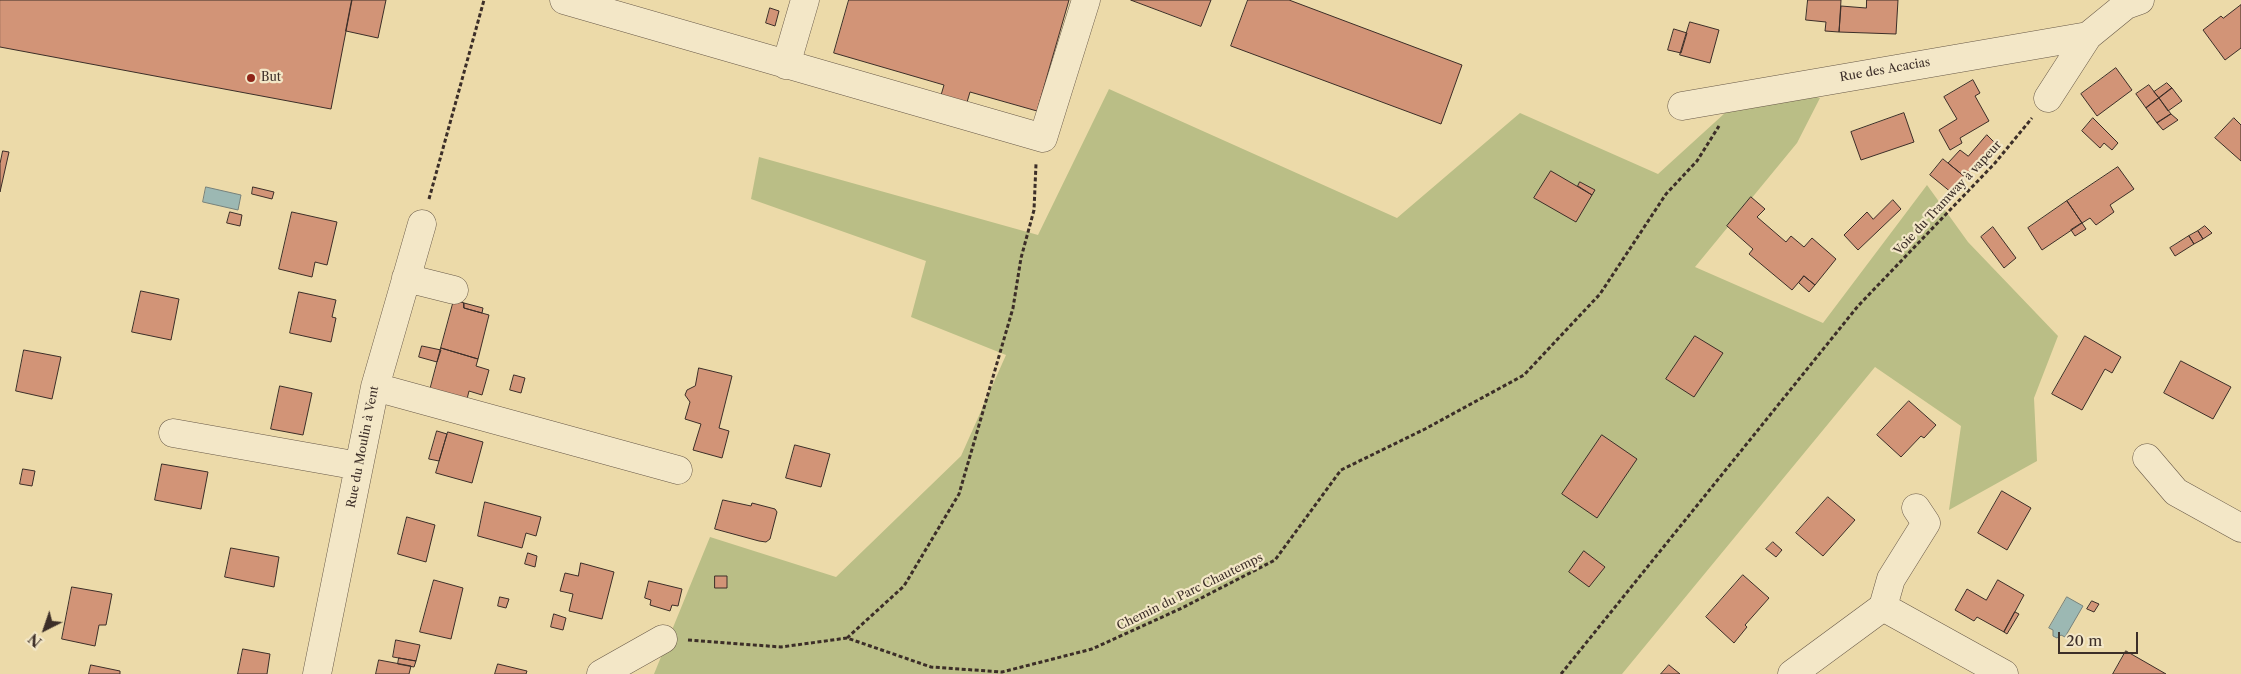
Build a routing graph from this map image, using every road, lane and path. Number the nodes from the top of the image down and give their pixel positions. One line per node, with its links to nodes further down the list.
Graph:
1 (484, 0): 12 (path)
2 (564, 0): 7 (street)
3 (805, 0): 7 (street)
4 (1086, 0): 7 (street)
5 (2130, 2): 6 (street, Rue des Acacias)
6 (2088, 36): 8 (street, Rue des Acacias); 9 (street, Rue des Acacias)
7 (786, 65)
8 (1739, 96): 10 (street, Rue des Acacias); 23 (path, Chemin du Parc Chautemps)
9 (2048, 98): 27 (path, Voie du Tramway à vapeur)
10 (1682, 106)
11 (1033, 158): 23 (path)
12 (422, 224): 13 (street, Rue du Moulin à Vent)
13 (406, 278): 14 (street); 15 (street, Rue du Moulin à Vent)
14 (454, 290)
15 (375, 387): 18 (street, Rue du Moulin à Vent); 19 (street)
16 (173, 433): 18 (street)
17 (2147, 458): 21 (street)
18 (359, 466): 25 (street, Rue du Moulin à Vent)
19 (678, 470)
20 (1916, 508): 22 (street)
21 (2241, 528)
22 (1883, 607): 28 (street); 29 (street)
23 (847, 638): 24 (path, Chemin du Parc Chautemps)
24 (663, 639): 26 (street)
25 (317, 674)
26 (601, 674)
27 (1560, 674)
28 (1792, 674)
29 (2004, 674)

